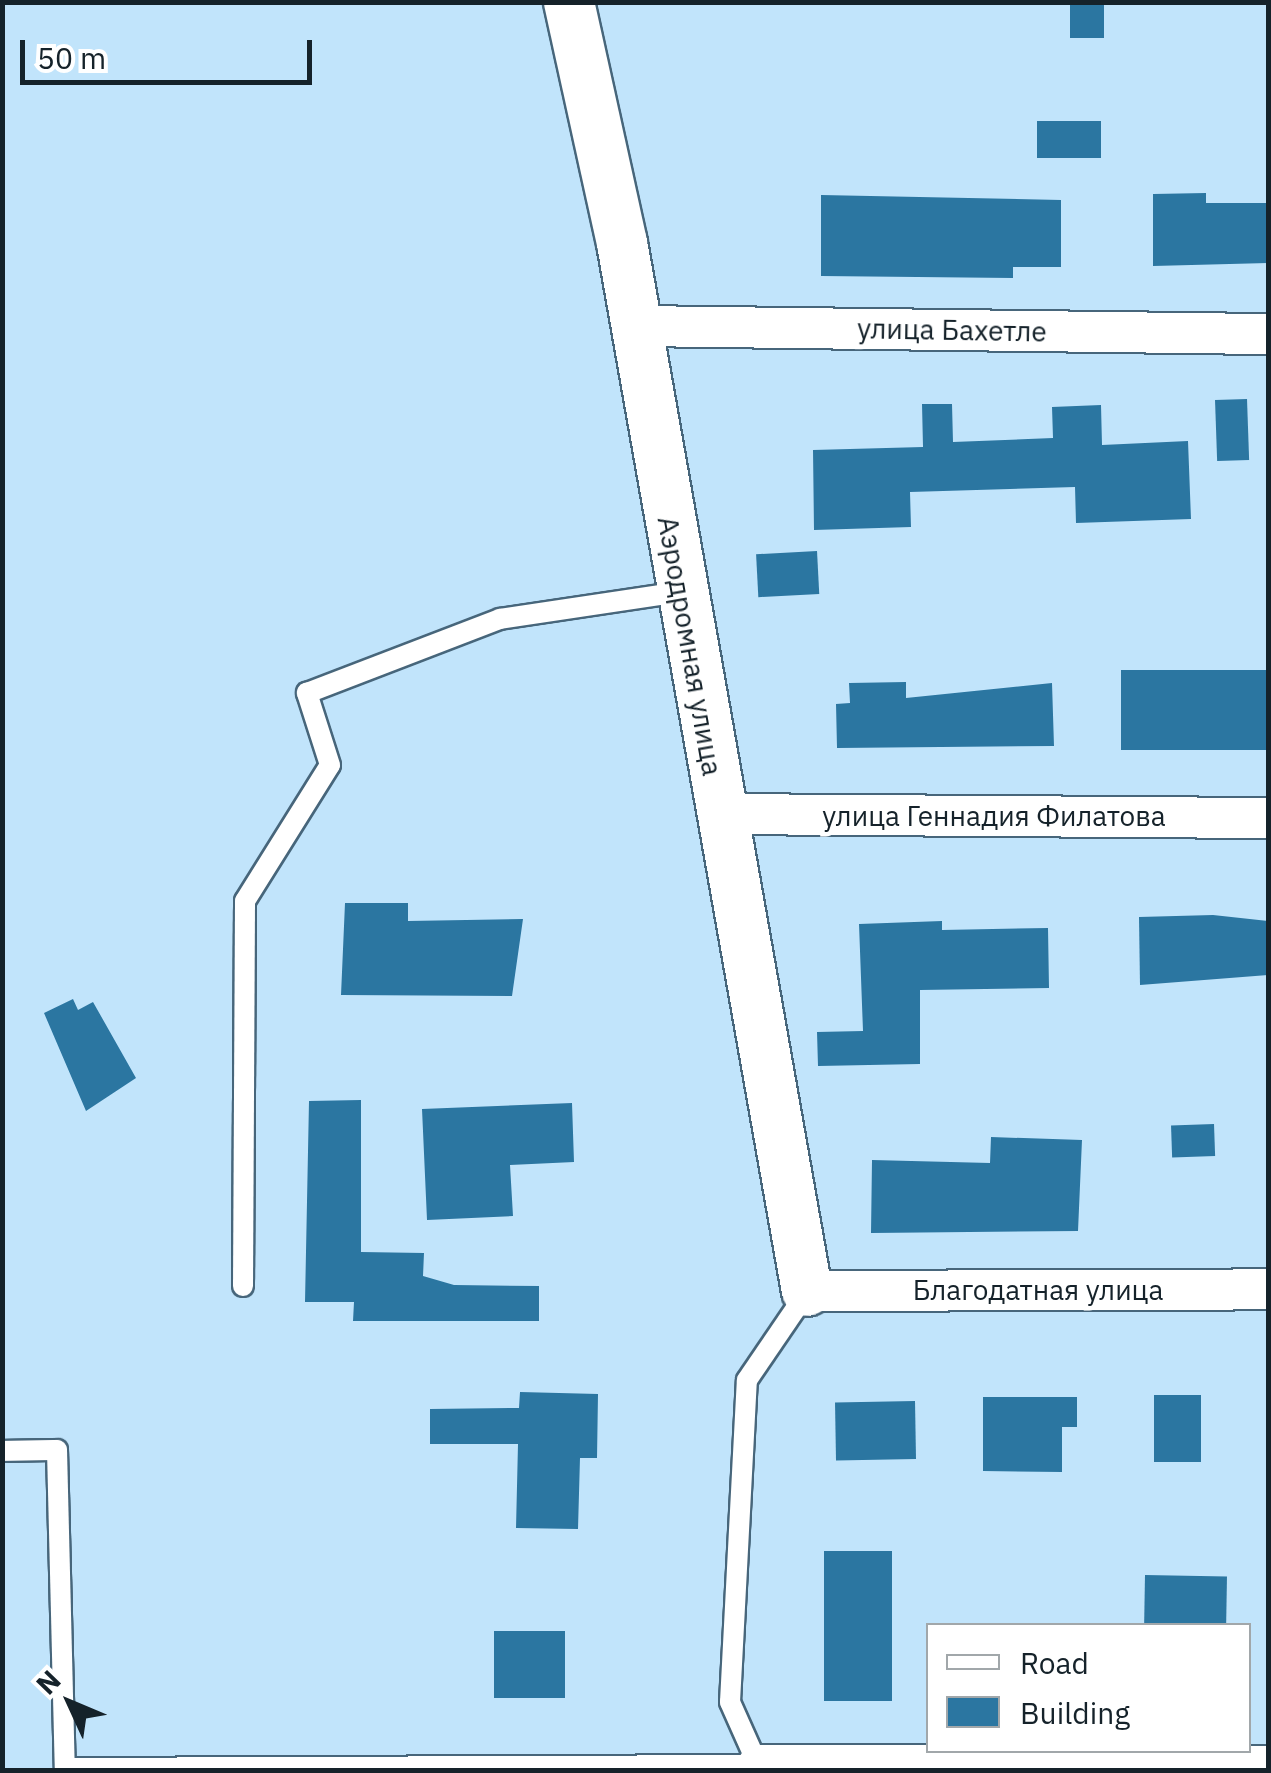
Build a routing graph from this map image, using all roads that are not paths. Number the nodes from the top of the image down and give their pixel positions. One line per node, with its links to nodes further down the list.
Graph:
1 (569, 2): 2 (street, Аэродромная улица)
2 (636, 326): 3 (street, улица Бахетле); 4 (street, Аэродромная улица)
3 (1268, 334)
4 (681, 592): 5 (street, Аэродромная улица); 7 (lane)
5 (719, 814): 6 (street, улица Геннадия Филатова); 9 (street, Аэродромная улица)
6 (1268, 818)
7 (243, 1286)
8 (1268, 1289): 9 (street, Благодатная улица)
9 (807, 1291): 12 (lane)
10 (2, 1450): 13 (lane)
11 (1268, 1766): 12 (street)
12 (755, 1768): 13 (lane)
13 (65, 1769)

